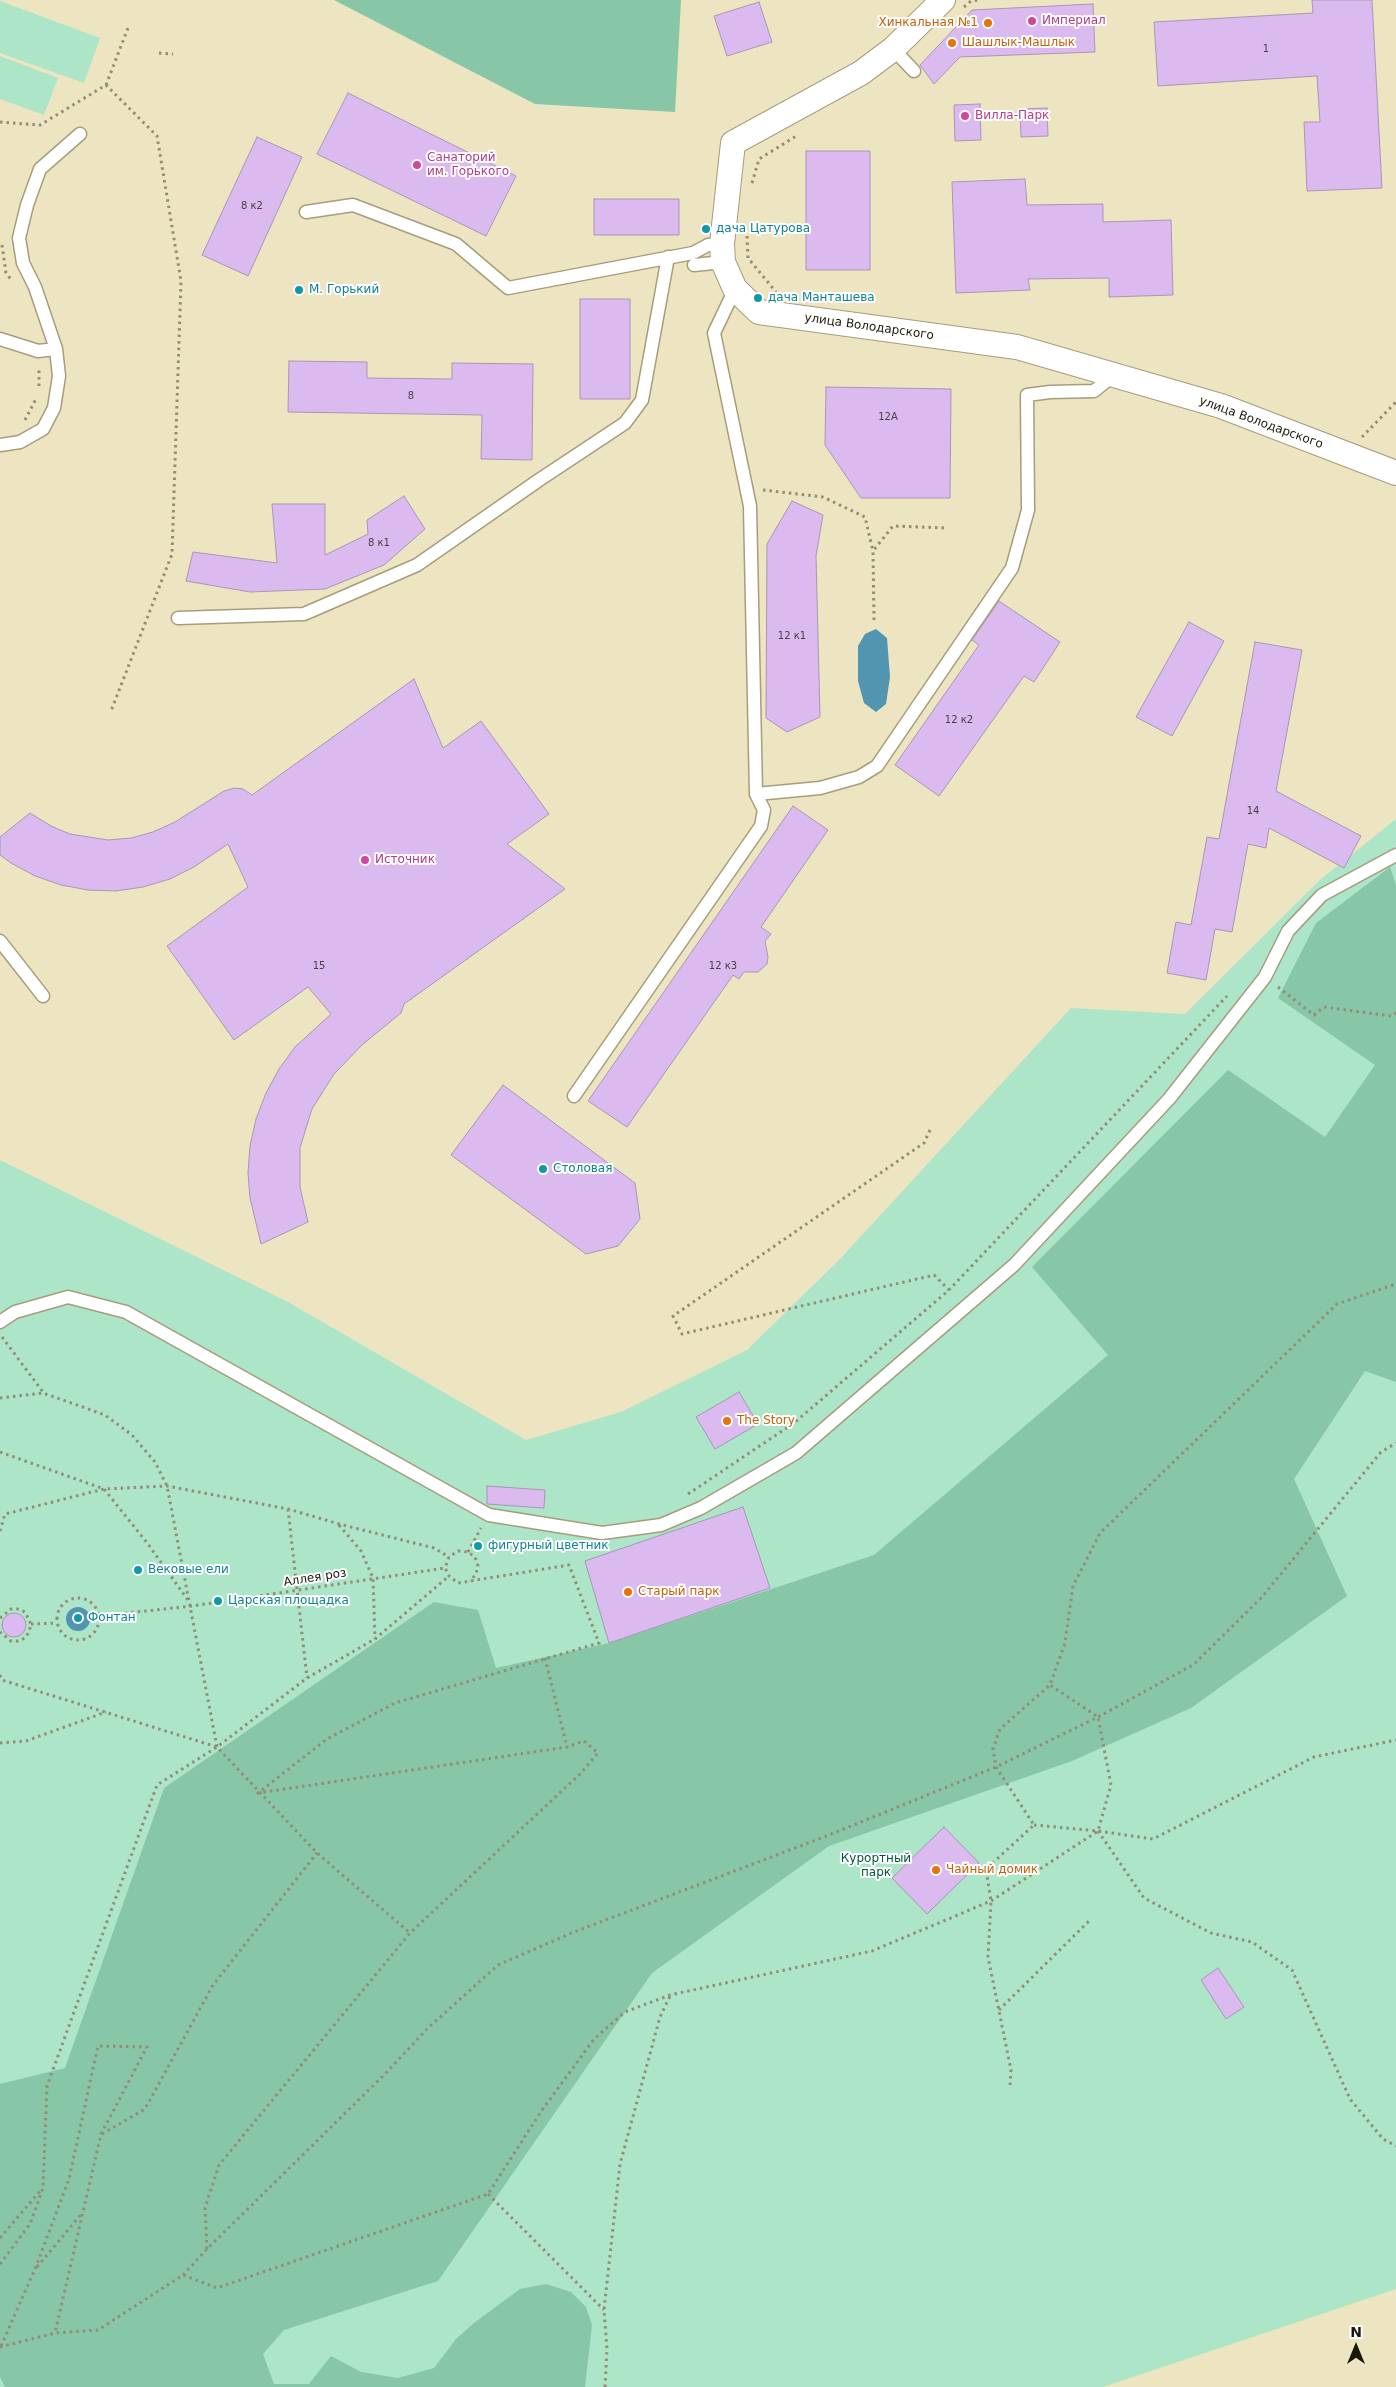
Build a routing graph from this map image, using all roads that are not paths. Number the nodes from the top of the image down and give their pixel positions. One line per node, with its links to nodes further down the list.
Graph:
1 (953, 4): 2 (street)
2 (894, 49): 3 (lane); 6 (street)
3 (914, 71)
4 (80, 134): 11 (lane)
5 (306, 212): 7 (lane)
6 (722, 253): 7 (lane); 8 (lane); 9 (street, улица Володарского)
7 (668, 257): 15 (lane)
8 (694, 265)
9 (735, 289): 12 (street, улица Володарского); 16 (lane)
10 (0, 339): 11 (lane)
11 (56, 349): 13 (lane)
12 (1114, 375): 14 (street, улица Володарского); 16 (lane)
13 (0, 446)
14 (1396, 473)
15 (178, 618)
16 (756, 794): 20 (lane)
17 (1396, 855): 21 (lane)
18 (0, 940): 19 (lane)
19 (44, 996)
20 (574, 1096)
21 (0, 1322)

